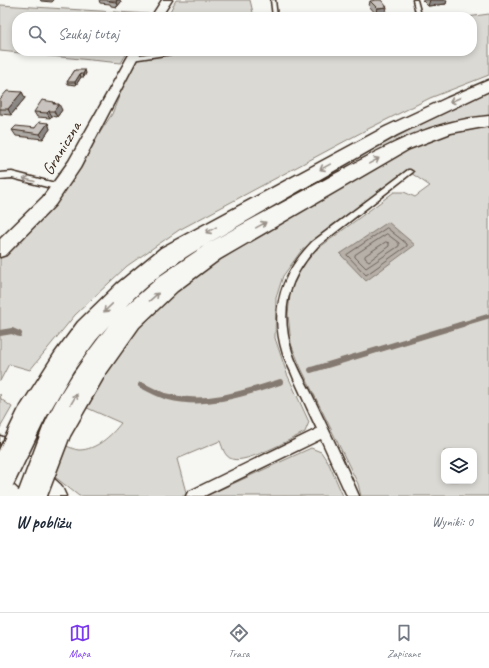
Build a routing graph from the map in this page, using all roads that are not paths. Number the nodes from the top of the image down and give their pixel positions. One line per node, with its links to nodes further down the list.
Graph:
1 (167, 0): 4 (street)
2 (273, 0): 5 (lane)
3 (415, 0): 6 (lane)
4 (159, 12)
5 (275, 12)
6 (418, 12)
7 (133, 56): 12 (street, Graniczna)
8 (489, 85): 16 (main road, one-way to 16, bridge)
9 (489, 121): 17 (main road, one-way to 9, bridge)
10 (410, 172): 14 (lane)
11 (0, 176): 12 (lane, one-way to 11)
12 (58, 187): 13 (street, Graniczna)
13 (0, 250)
14 (322, 432): 19 (lane); 20 (lane)
15 (0, 451): 18 (main road)
16 (0, 480)
17 (32, 496)
18 (50, 496)
19 (192, 496)
20 (353, 496)

